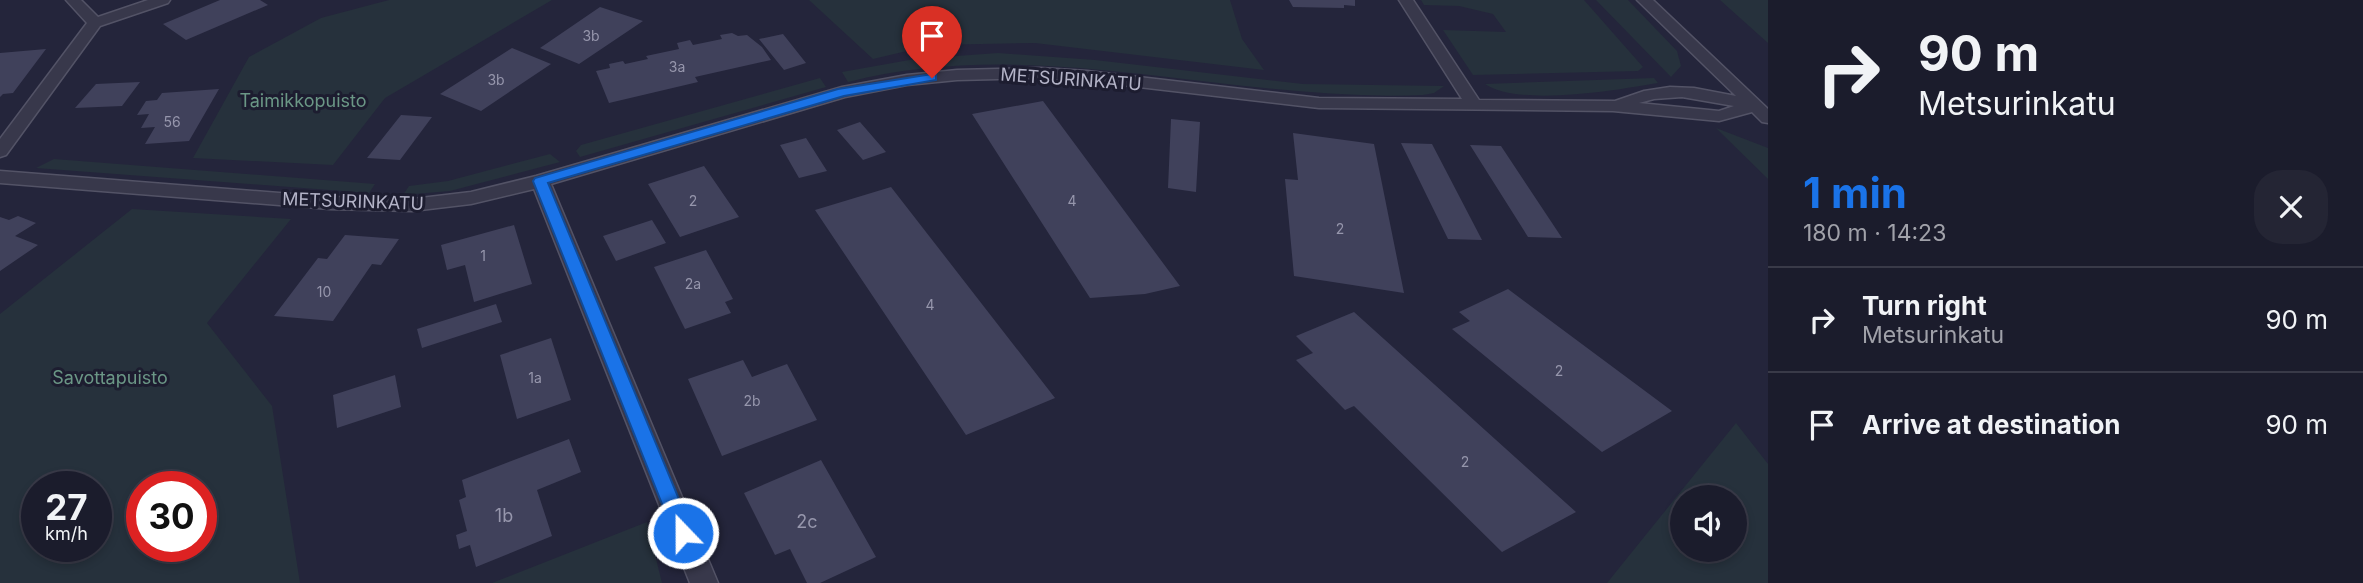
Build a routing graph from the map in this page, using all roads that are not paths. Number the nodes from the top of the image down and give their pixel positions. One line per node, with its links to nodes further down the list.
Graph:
1 (73, 0): 5 (street)
2 (163, 0): 5 (street)
3 (1406, 0): 6 (street)
4 (1644, 0): 7 (street)
5 (95, 23): 8 (street)
6 (1475, 106): 7 (street, METSURINKATU); 10 (street, METSURINKATU)
7 (1762, 112)
8 (0, 151)
9 (0, 177): 10 (street, METSURINKATU)
10 (540, 181): 11 (street)
11 (704, 583)

